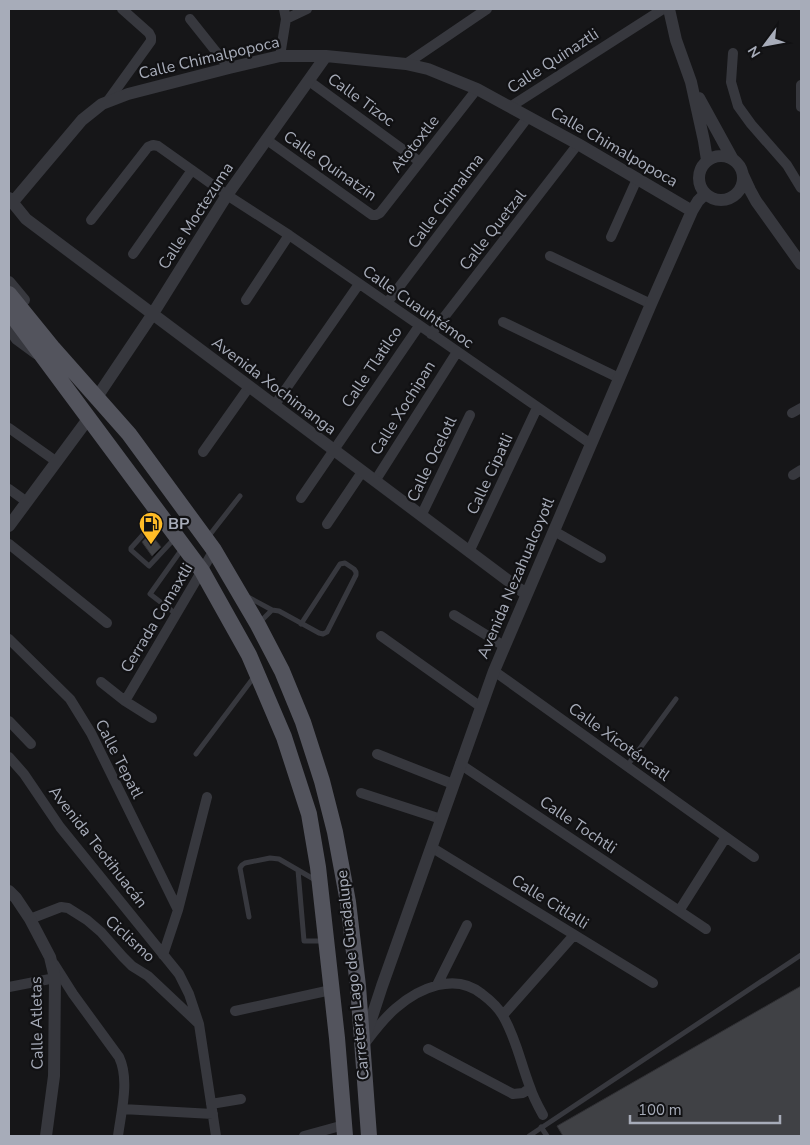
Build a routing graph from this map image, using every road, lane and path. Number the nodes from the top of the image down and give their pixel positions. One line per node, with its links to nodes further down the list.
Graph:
1 (122, 9): 18 (street)
2 (284, 9): 8 (street)
3 (307, 9): 8 (street)
4 (487, 9): 12 (street)
5 (664, 9): 19 (street, Calle Quinaztli)
6 (669, 9): 15 (street)
7 (190, 19): 13 (street)
8 (286, 20): 10 (street)
9 (733, 53): 30 (street)
10 (280, 56): 11 (street, Calle Chimalpopoca); 13 (street, Calle Chimalpopoca)
11 (326, 56): 12 (street, Calle Chimalpopoca); 14 (street, Calle Moctezuma)
12 (406, 64): 17 (street, Calle Chimalpopoca)
13 (228, 68): 18 (street, Calle Chimalpopoca)
14 (309, 81): 22 (street, Calle Moctezuma); 26 (street, Calle Tizoc)
15 (691, 82): 24 (street); 25 (street)
16 (801, 85): 20 (street)
17 (477, 89): 19 (street, Calle Chimalpopoca); 26 (street, Atotoxtle)
18 (107, 102): 33 (street, Calle Chimalpopoca)
19 (510, 107): 21 (street, Calle Chimalpopoca)
20 (801, 107)
21 (528, 117): 23 (street, Calle Chimalpopoca); 47 (street, Calle Chimalma)
22 (267, 140): 32 (street, Calle Moctezuma); 37 (street, Calle Quinatzin)
23 (578, 144): 29 (street, Calle Chimalpopoca); 54 (street, Calle Quetzal)
24 (732, 158): 25 (street); 28 (street)
25 (707, 160): 31 (street)
26 (420, 162): 37 (street, Atotoxtle)
27 (192, 170): 32 (street, Calle Cuauhtémoc); 38 (street, Calle Cuauhtémoc); 41 (street)
28 (743, 175): 34 (street); 36 (street)
29 (637, 179): 35 (street, Calle Chimalpopoca); 40 (street)
30 (801, 188)
31 (706, 194): 34 (street); 35 (street, Avenida Nezahualcoyotl)
32 (227, 195): 39 (street, Calle Cuauhtémoc); 50 (street, Calle Moctezuma)
33 (11, 200): 50 (street, Avenida Xochimanga)
34 (725, 200): 36 (street)
35 (692, 211): 48 (street, Avenida Nezahualcoyotl)
36 (767, 214): 43 (street)
37 (376, 215)
38 (91, 220)
39 (289, 235): 45 (street, Calle Cuauhtémoc); 46 (street)
40 (611, 237)
41 (133, 254)
42 (550, 256): 48 (street)
43 (801, 264)
44 (9, 282): 55 (street, Carretera Lago de Guadalupe)
45 (359, 284): 47 (street, Calle Cuauhtémoc); 60 (street)
46 (246, 300)
47 (387, 303): 52 (street, Calle Cuauhtémoc)
48 (650, 304): 57 (street, Avenida Nezahualcoyotl)
49 (11, 305): 55 (main road)
50 (152, 315): 58 (street, Avenida Xochimanga); 59 (street, Calle Moctezuma)
51 (503, 322): 57 (street)
52 (419, 326): 54 (street, Calle Cuauhtémoc); 66 (street, Calle Tlatilco)
53 (9, 328): 55 (street, Carretera Lago de Guadalupe)
54 (431, 334): 56 (street, Calle Cuauhtémoc)
55 (47, 352): 59 (main road, Carretera Lago de Guadalupe); 63 (main road, Carretera Lago de Guadalupe)
56 (457, 352): 61 (street, Calle Cuauhtémoc); 70 (street, Calle Xochipan)
57 (619, 378): 65 (street, Avenida Nezahualcoyotl)
58 (249, 387): 60 (street, Avenida Xochimanga); 67 (street)
59 (97, 397): 82 (main road, Carretera Lago de Guadalupe)
60 (274, 406): 66 (street, Avenida Xochimanga)
61 (537, 408): 65 (street, Calle Cuauhtémoc); 83 (street, Calle Cipatli)
62 (470, 416): 76 (street, Calle Ocelotl)
63 (88, 419): 68 (street); 75 (main road, Carretera Lago de Guadalupe)
64 (9, 428): 68 (street)
65 (591, 444): 79 (street, Avenida Nezahualcoyotl)
66 (333, 450): 69 (street, Avenida Xochimanga); 73 (street, Calle Tlatilco)
67 (203, 452)
68 (57, 462): 74 (street)
69 (362, 472): 70 (street, Avenida Xochimanga); 77 (street)
70 (375, 481): 76 (street, Avenida Xochimanga)
71 (9, 489): 74 (street)
72 (240, 496): 82 (lane)
73 (302, 498)
74 (27, 502): 78 (street)
75 (161, 514): 80 (main road, Carretera Lago de Guadalupe); 80 (lane)
76 (421, 516): 83 (street, Avenida Xochimanga)
77 (327, 524)
78 (9, 526)
79 (554, 532): 84 (street); 87 (street, Avenida Nezahualcoyotl)
80 (180, 541): 85 (main road, Carretera Lago de Guadalupe); 89 (lane)
81 (9, 544): 91 (street)
82 (210, 545): 85 (street, Cerrada Comaxtli); 86 (main road, Carretera Lago de Guadalupe)
83 (469, 552): 87 (street, Avenida Xochimanga)
84 (601, 558)
85 (202, 571): 89 (street, Cerrada Comaxtli); 98 (main road, Carretera Lago de Guadalupe)
86 (240, 593): 88 (lane); 93 (main road, Carretera Lago de Guadalupe)
87 (526, 594): 96 (street, Avenida Nezahualcoyotl)
88 (272, 610): 92 (lane); 93 (lane)
89 (176, 614): 101 (street, Cerrada Comaxtli)
90 (454, 615): 96 (street)
91 (107, 624)
92 (301, 624): 92 (lane)
93 (258, 625): 135 (main road, Carretera Lago de Guadalupe)
94 (381, 636): 102 (street)
95 (9, 639): 121 (street, Calle Tepatl)
96 (504, 646): 97 (street, Avenida Nezahualcoyotl)
97 (494, 670): 102 (street, Avenida Nezahualcoyotl); 110 (street, Calle Xicoténcatl)
98 (256, 673): 106 (lane); 119 (main road, Carretera Lago de Guadalupe)
99 (101, 682): 101 (street, Cerrada Comaxtli)
100 (676, 699): 110 (lane)
101 (125, 701): 103 (street, Cerrada Comaxtli)
102 (481, 707): 109 (street, Avenida Nezahualcoyotl)
103 (152, 718)
104 (9, 721): 105 (street)
105 (32, 744)
106 (196, 754)
107 (377, 754): 111 (street)
108 (9, 757): 129 (street, Avenida Teotihuacán)
109 (460, 764): 111 (street, Avenida Nezahualcoyotl); 122 (street, Calle Tochtli)
110 (627, 766): 115 (street, Calle Xicoténcatl)
111 (454, 784): 114 (street, Avenida Nezahualcoyotl)
112 (361, 792): 114 (street)
113 (206, 797): 121 (street)
114 (441, 819): 116 (street, Avenida Nezahualcoyotl)
115 (726, 837): 117 (street, Calle Xicoténcatl); 122 (street)
116 (431, 847): 127 (street, Calle Citlalli); 136 (street, Avenida Nezahualcoyotl)
117 (754, 858)
118 (298, 870): 119 (lane); 123 (lane); 128 (lane)
119 (320, 883): 128 (main road, Carretera Lago de Guadalupe)
120 (9, 891): 124 (street, Calle Atletas)
121 (178, 910): 129 (street)
122 (679, 911): 126 (street, Calle Tochtli)
123 (249, 917)
124 (30, 919): 131 (street, Calle Atletas); 141 (street, Ciclismo)
125 (467, 925): 134 (street)
126 (706, 929)
127 (574, 935): 133 (street, Calle Citlalli); 140 (street)
128 (326, 941): 138 (main road, Carretera Lago de Guadalupe)
129 (163, 955): 141 (street, Avenida Teotihuacán)
130 (801, 955): 149 (lane)
131 (50, 957): 132 (street, Calle Atletas); 147 (street)
132 (56, 978): 137 (street); 151 (street, Calle Atletas)
133 (653, 983)
134 (437, 985): 140 (street); 142 (street)
135 (358, 986): 136 (street); 142 (main road, Carretera Lago de Guadalupe)
136 (382, 986): 142 (street, Avenida Nezahualcoyotl)
137 (9, 987)
138 (331, 990): 139 (street); 150 (main road, Carretera Lago de Guadalupe)
139 (235, 1010)
140 (502, 1015): 144 (street)
141 (199, 1024): 146 (street, Avenida Teotihuacán)
142 (362, 1047): 155 (main road, Carretera Lago de Guadalupe)
143 (428, 1049): 144 (street)
144 (530, 1088): 148 (street)
145 (241, 1098): 146 (street)
146 (212, 1108): 147 (street); 153 (street, Avenida Teotihuacán)
147 (122, 1109): 152 (street)
148 (543, 1115)
149 (542, 1127): 156 (lane); 157 (lane)
150 (344, 1131): 154 (street)
151 (46, 1136)
152 (118, 1136)
153 (216, 1136)
154 (304, 1136)
155 (369, 1136)
156 (530, 1136)
157 (547, 1136)

